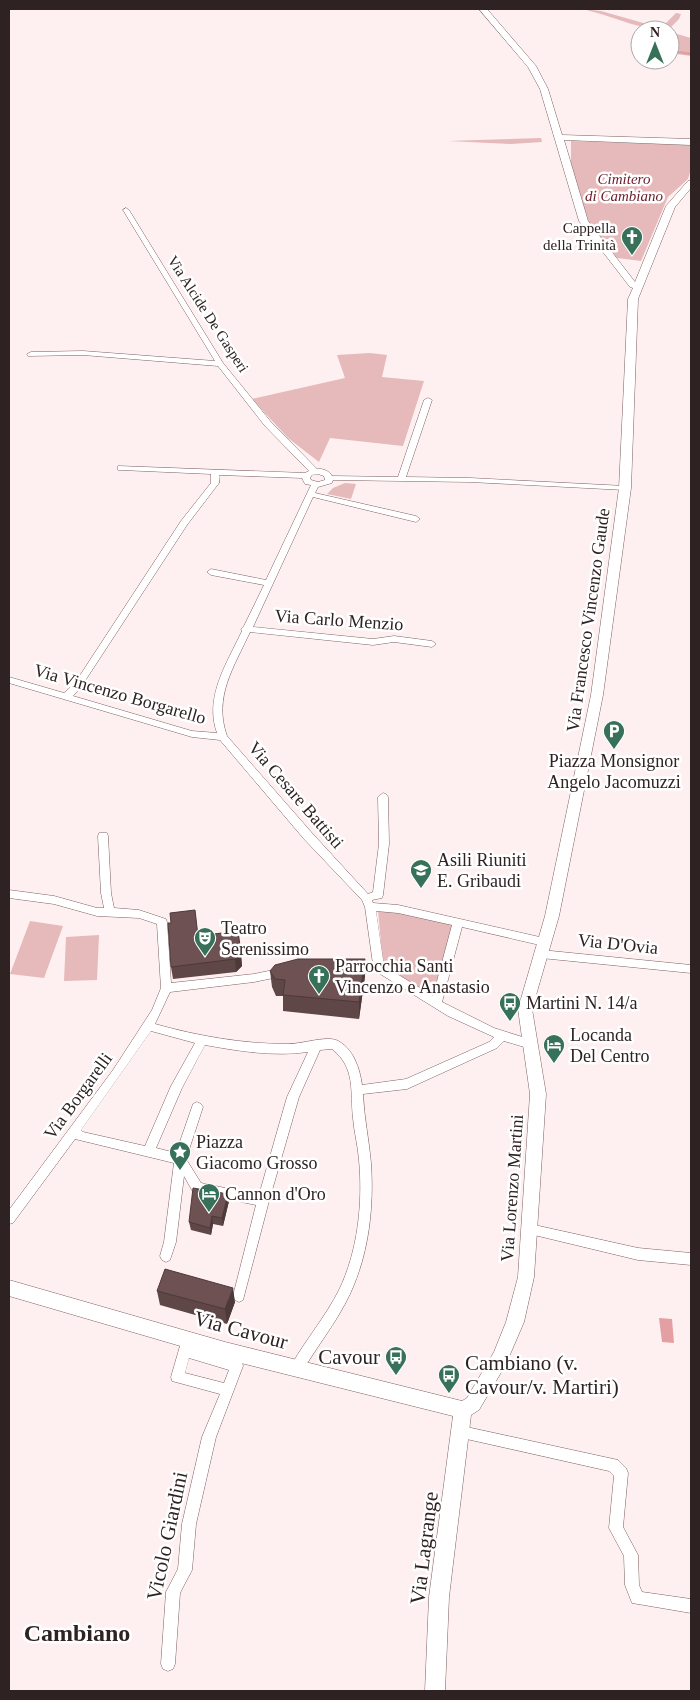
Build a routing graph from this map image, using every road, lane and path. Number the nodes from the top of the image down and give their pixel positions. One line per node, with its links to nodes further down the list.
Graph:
1 (483, 9): 2 (street)
2 (559, 137): 3 (street); 6 (street)
3 (691, 142)
4 (691, 183): 6 (street, Via Francesco Vincenzo Gaude)
5 (126, 210): 8 (street, Via Alcide De Gasperi)
6 (638, 286): 15 (street, Via Francesco Vincenzo Gaude)
7 (31, 354): 8 (street)
8 (220, 364): 12 (street, Via Alcide De Gasperi)
9 (428, 400): 14 (street)
10 (121, 468): 11 (street)
11 (215, 472): 12 (street); 23 (street)
12 (310, 474): 13 (street); 16 (street, Via Alcide De Gasperi)
13 (330, 478): 14 (street); 16 (street)
14 (401, 479): 15 (street)
15 (625, 488): 31 (street, Via Francesco Vincenzo Gaude)
16 (313, 489): 17 (street); 19 (street, Via Cesare Battisti)
17 (416, 519)
18 (211, 572): 19 (street)
19 (268, 583): 20 (street, Via Cesare Battisti)
20 (245, 629): 21 (street, Via Carlo Menzio); 24 (street, Via Cesare Battisti)
21 (432, 644)
22 (9, 680): 23 (street, Via Vincenzo Borgarello)
23 (67, 696): 24 (street, Via Vincenzo Borgarello)
24 (223, 737): 28 (street, Via Cesare Battisti)
25 (383, 797): 28 (street)
26 (103, 836): 29 (street)
27 (9, 894): 29 (street)
28 (368, 903): 30 (street, Via D'Ovia); 32 (street)
29 (110, 912): 36 (street)
30 (458, 922): 31 (street, Via D'Ovia); 37 (street)
31 (542, 948): 34 (street, Via D'Ovia); 42 (street, Via Lorenzo Martini)
32 (379, 968): 33 (street); 37 (street)
33 (340, 969)
34 (691, 969)
35 (291, 971): 36 (street)
36 (166, 988): 38 (street, Via Borgarelli)
37 (436, 1004): 39 (street)
38 (148, 1026): 40 (street); 45 (street, Via Borgarelli)
39 (501, 1037): 42 (street); 43 (street)
40 (202, 1040): 41 (street); 46 (street)
41 (317, 1044): 43 (street); 48 (street)
42 (531, 1044): 50 (street, Via Lorenzo Martini)
43 (359, 1090): 57 (street)
44 (197, 1107): 47 (street)
45 (75, 1132): 46 (street); 49 (street, Via Borgarelli)
46 (149, 1151): 47 (street)
47 (180, 1159): 48 (street); 51 (street)
48 (263, 1201): 54 (street)
49 (9, 1219)
50 (530, 1229): 52 (street); 59 (street, Via Lorenzo Martini)
51 (166, 1256)
52 (691, 1259)
53 (9, 1288): 55 (street, Via Cavour)
54 (239, 1296)
55 (187, 1345): 56 (street, Via Cavour); 58 (street)
56 (240, 1360): 57 (street, Via Cavour); 58 (street, Vicolo Giardini)
57 (297, 1368): 59 (street, Via Cavour)
58 (228, 1390): 62 (street, Vicolo Giardini)
59 (463, 1410): 60 (street, Via Lagrange)
60 (462, 1432): 61 (street); 63 (street, Via Lagrange)
61 (691, 1606)
62 (168, 1664)
63 (435, 1691)

